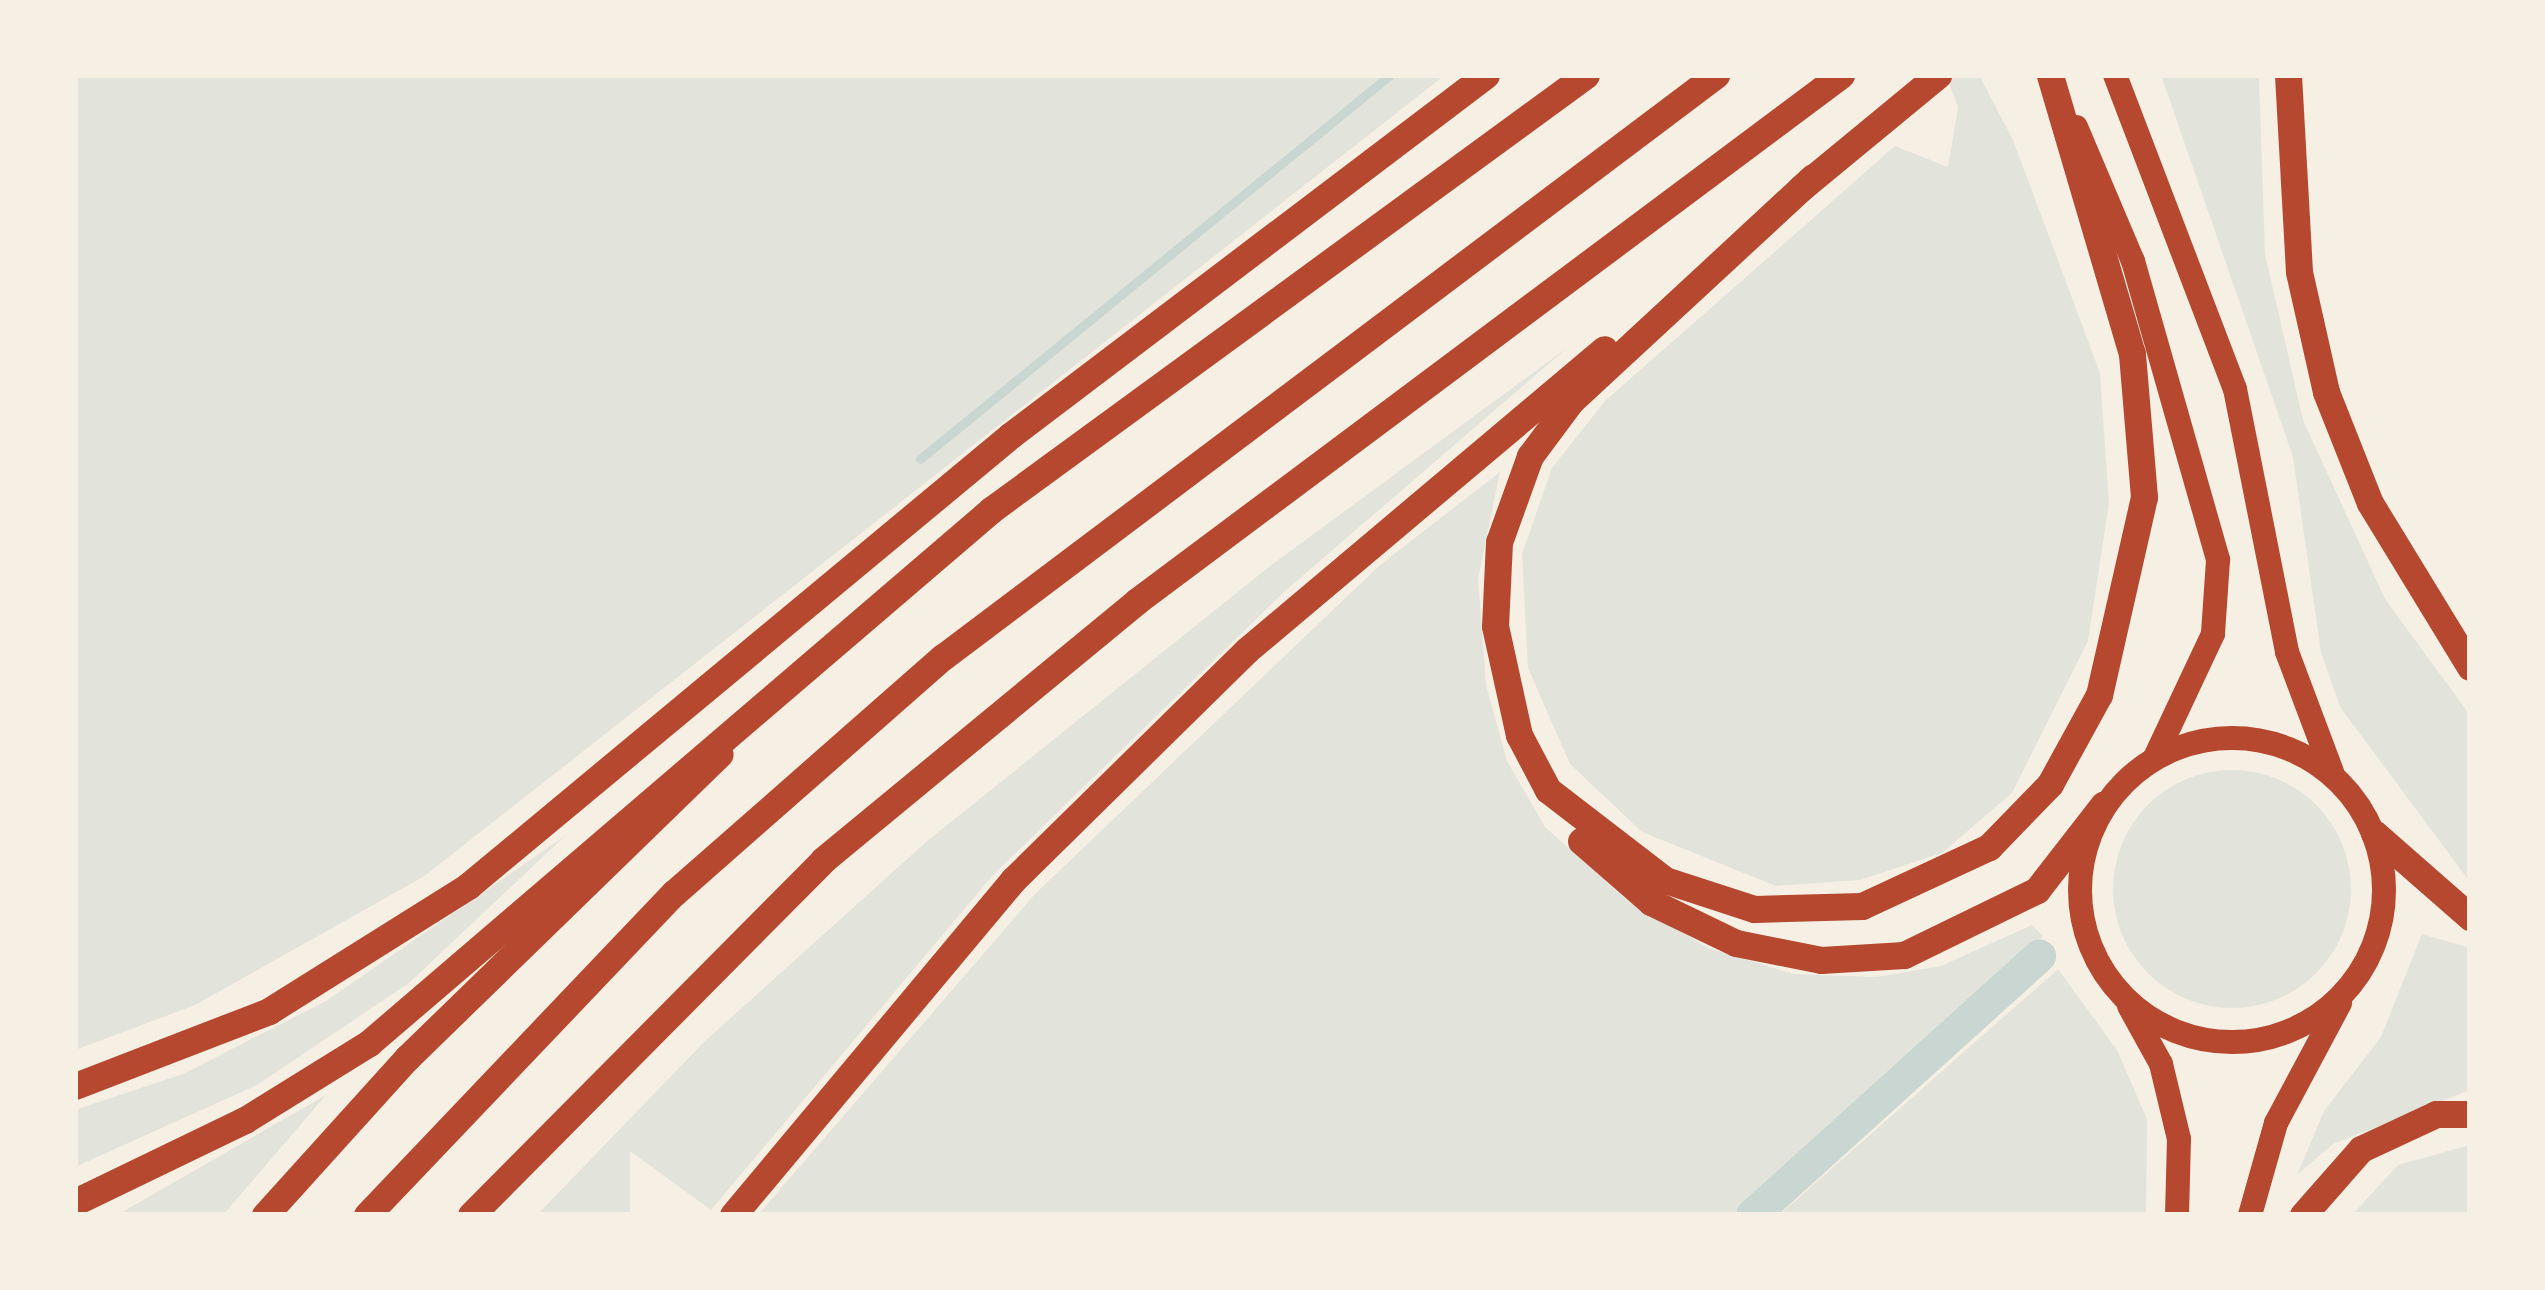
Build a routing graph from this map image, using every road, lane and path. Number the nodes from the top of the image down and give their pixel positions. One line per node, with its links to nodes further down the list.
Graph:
1 (1486, 75): 20 (highway)
2 (1586, 75): 11 (highway)
3 (1716, 75): 24 (highway)
4 (1841, 75): 25 (highway)
5 (1938, 75): 9 (highway)
6 (2052, 75): 12 (main road); 14 (highway)
7 (2115, 75): 13 (main road)
8 (2288, 75): 10 (highway)
9 (1814, 178): 14 (highway); 26 (highway)
10 (2470, 667)
11 (788, 680): 22 (highway); 23 (highway)
12 (2155, 757): 13 (main road); 15 (main road)
13 (2333, 775): 16 (main road)
14 (1548, 790): 15 (highway)
15 (2103, 806): 19 (main road)
16 (2374, 832): 17 (highway); 18 (main road)
17 (2470, 917)
18 (2344, 996): 19 (main road); 28 (main road)
19 (2125, 999): 27 (main road)
20 (75, 1085)
21 (2470, 1114): 29 (highway)
22 (75, 1202)
23 (265, 1215)
24 (367, 1215)
25 (471, 1215)
26 (733, 1215)
27 (2177, 1215)
28 (2250, 1215)
29 (2303, 1215)

